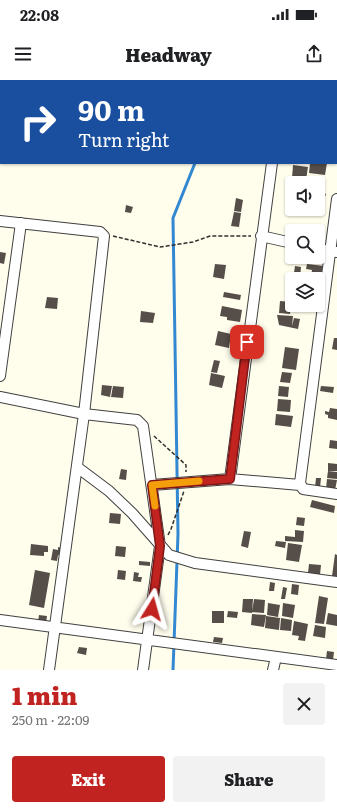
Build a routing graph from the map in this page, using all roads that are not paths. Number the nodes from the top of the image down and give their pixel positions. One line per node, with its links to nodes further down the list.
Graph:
1 (272, 164): 5 (street)
2 (337, 198): 7 (street)
3 (0, 221): 4 (street)
4 (20, 223): 8 (street); 11 (street)
5 (261, 236): 6 (street); 13 (street)
6 (285, 241)
7 (333, 252): 15 (street)
8 (5, 298): 9 (street)
9 (0, 376)
10 (0, 397): 11 (street)
11 (84, 414): 12 (street); 14 (street)
12 (77, 466): 17 (street); 20 (street)
13 (230, 479): 14 (street); 15 (street)
14 (152, 485): 17 (street)
15 (300, 486): 16 (street)
16 (337, 494)
17 (160, 546): 18 (street); 21 (street)
18 (337, 582)
19 (0, 620): 20 (street)
20 (56, 628): 21 (street); 24 (street)
21 (147, 640): 22 (street); 25 (street)
22 (276, 657): 23 (street); 26 (street)
23 (337, 665)
24 (49, 670)
25 (144, 670)
26 (273, 670)

